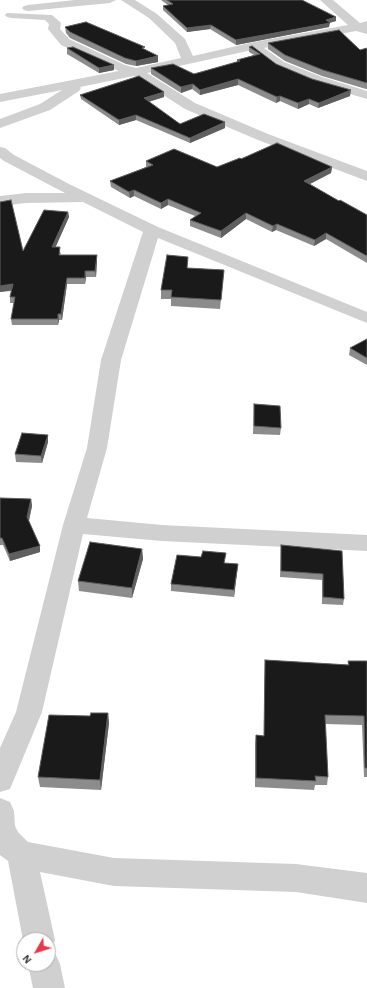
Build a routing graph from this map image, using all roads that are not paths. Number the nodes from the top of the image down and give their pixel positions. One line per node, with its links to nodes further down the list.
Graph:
1 (110, 0): 4 (street)
2 (127, 0): 7 (street)
3 (326, 0): 5 (street)
4 (10, 12): 8 (street)
5 (364, 28): 6 (street)
6 (254, 46): 7 (street); 10 (street)
7 (188, 60): 8 (street)
8 (136, 72): 9 (street); 14 (street)
9 (77, 84): 11 (street); 12 (street)
10 (367, 96)
11 (0, 98)
12 (0, 124)
13 (0, 151): 15 (street)
14 (367, 176)
15 (88, 199): 16 (street); 17 (street)
16 (0, 201)
17 (152, 230): 18 (street); 19 (street)
18 (367, 318)
19 (74, 525): 20 (street); 21 (street)
20 (367, 543)
21 (0, 780)
22 (0, 811): 23 (street)
23 (21, 854): 24 (street); 25 (street)
24 (367, 888)
25 (37, 932)
26 (46, 972): 27 (street)
27 (49, 988)

